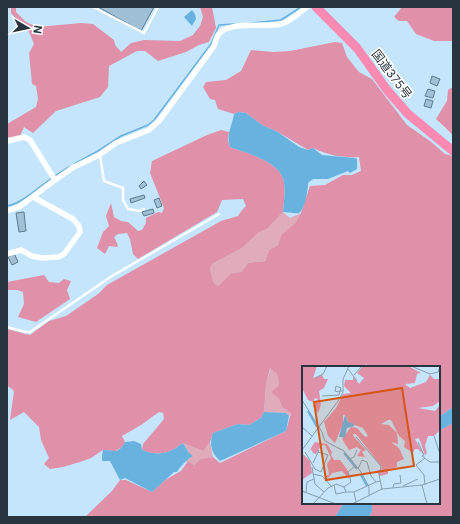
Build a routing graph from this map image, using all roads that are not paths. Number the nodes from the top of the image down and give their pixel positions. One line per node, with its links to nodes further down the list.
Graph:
1 (93, 7): 2 (lane)
2 (158, 7)
3 (306, 7): 7 (street)
4 (316, 7): 6 (highway, 国道375号)
5 (7, 141): 8 (street)
6 (453, 151)
7 (99, 155): 8 (street); 10 (lane)
8 (54, 178): 9 (street)
9 (33, 197): 11 (street); 13 (street)
10 (144, 209)
11 (7, 211)
12 (219, 214): 14 (lane)
13 (7, 254)
14 (7, 327)

